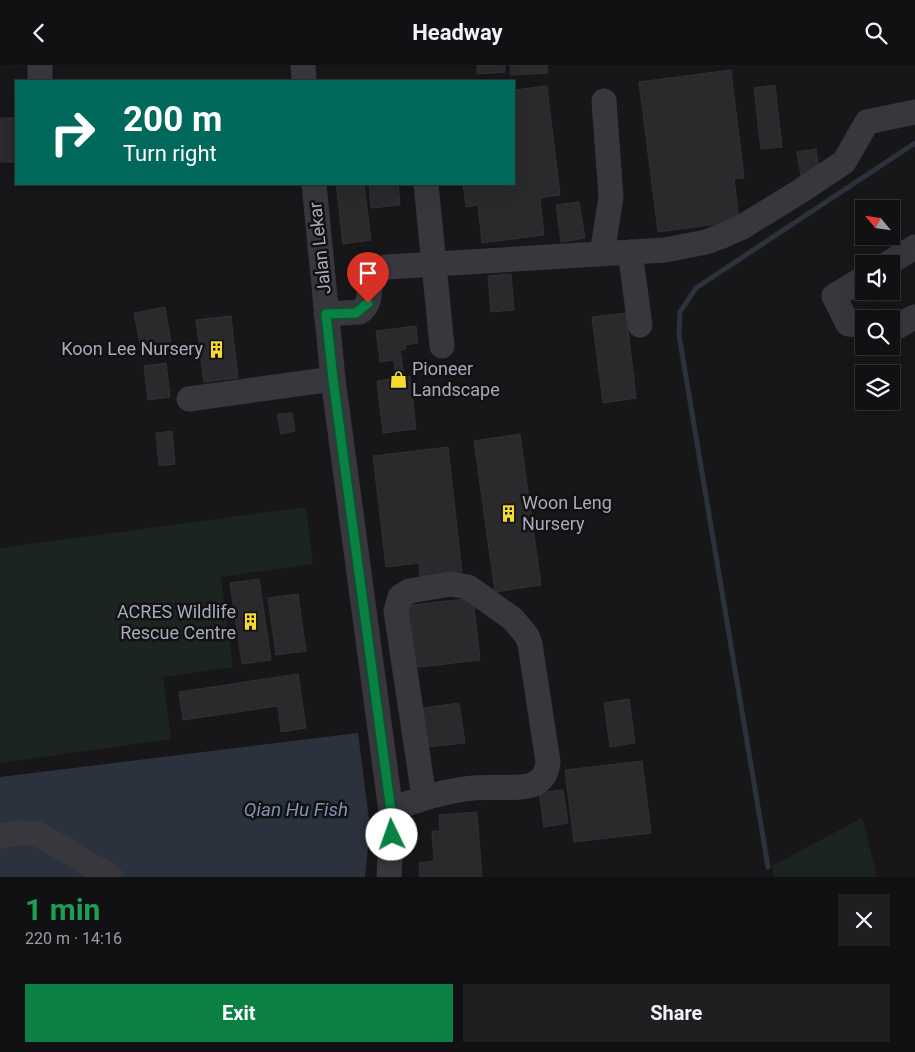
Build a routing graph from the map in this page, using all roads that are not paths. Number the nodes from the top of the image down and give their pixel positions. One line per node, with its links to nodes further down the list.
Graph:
1 (40, 65): 3 (street)
2 (303, 65): 4 (street)
3 (40, 80)
4 (304, 80)
5 (604, 101): 11 (street)
6 (915, 111): 10 (street)
7 (314, 185): 15 (street, Jalan Lekar)
8 (426, 185): 13 (street)
9 (915, 247): 12 (street)
10 (630, 252): 11 (street); 18 (street)
11 (602, 253): 13 (street)
12 (900, 256)
13 (434, 264): 15 (street); 20 (street)
14 (855, 283): 17 (street)
15 (326, 314): 21 (street, Jalan Lekar)
16 (915, 317): 19 (street)
17 (855, 324)
18 (640, 325)
19 (900, 325)
20 (442, 345)
21 (333, 379): 22 (street); 24 (street, Jalan Lekar)
22 (189, 399)
23 (424, 797): 23 (street); 24 (street)
24 (391, 810): 27 (street, Jalan Lekar)
25 (0, 836): 26 (street)
26 (111, 877)
27 (389, 877)

